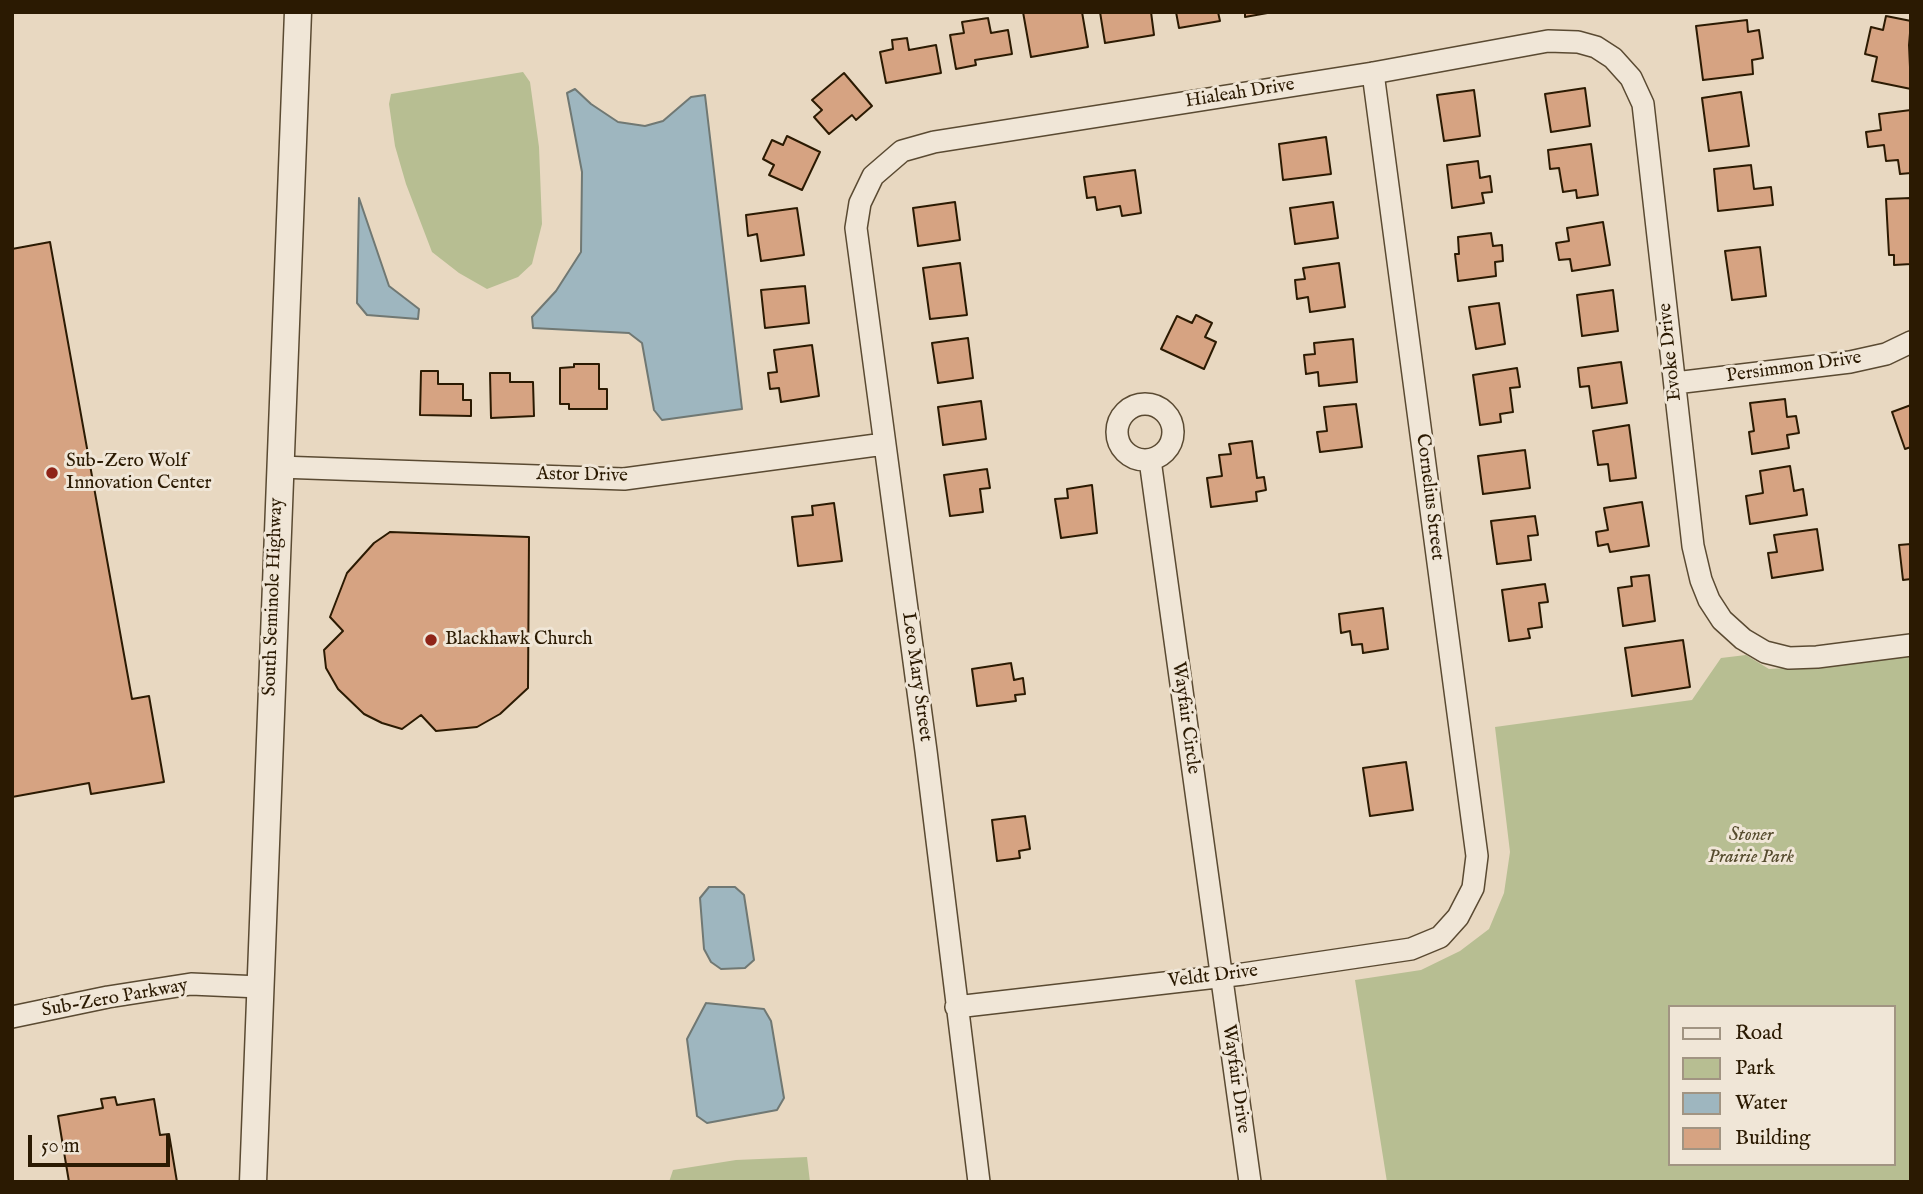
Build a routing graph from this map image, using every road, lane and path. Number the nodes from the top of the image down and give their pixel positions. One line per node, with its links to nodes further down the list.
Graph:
1 (298, 12): 9 (street, South Seminole Highway)
2 (1614, 58): 3 (street, Hialeah Drive); 6 (street, Evoke Drive)
3 (1373, 73): 4 (street, Hialeah Drive); 11 (street, Cornelius Street)
4 (873, 176): 7 (street, Leo Mary Street)
5 (1911, 342): 6 (street, Persimmon Drive)
6 (1675, 383): 10 (street, Evoke Drive)
7 (884, 444): 9 (street, Astor Drive); 14 (street, Leo Mary Street)
8 (1150, 460): 12 (street, Wayfair Circle)
9 (279, 467): 13 (street, South Seminole Highway)
10 (1911, 645)
11 (1458, 917): 12 (street, Veldt Drive)
12 (1220, 976): 14 (street, Veldt Drive); 18 (street, Wayfair Drive)
13 (260, 987): 15 (street, Sub-Zero Parkway); 16 (street, South Seminole Highway)
14 (956, 1007): 17 (street, Leo Mary Street)
15 (12, 1017)
16 (253, 1182)
17 (979, 1182)
18 (1250, 1182)

